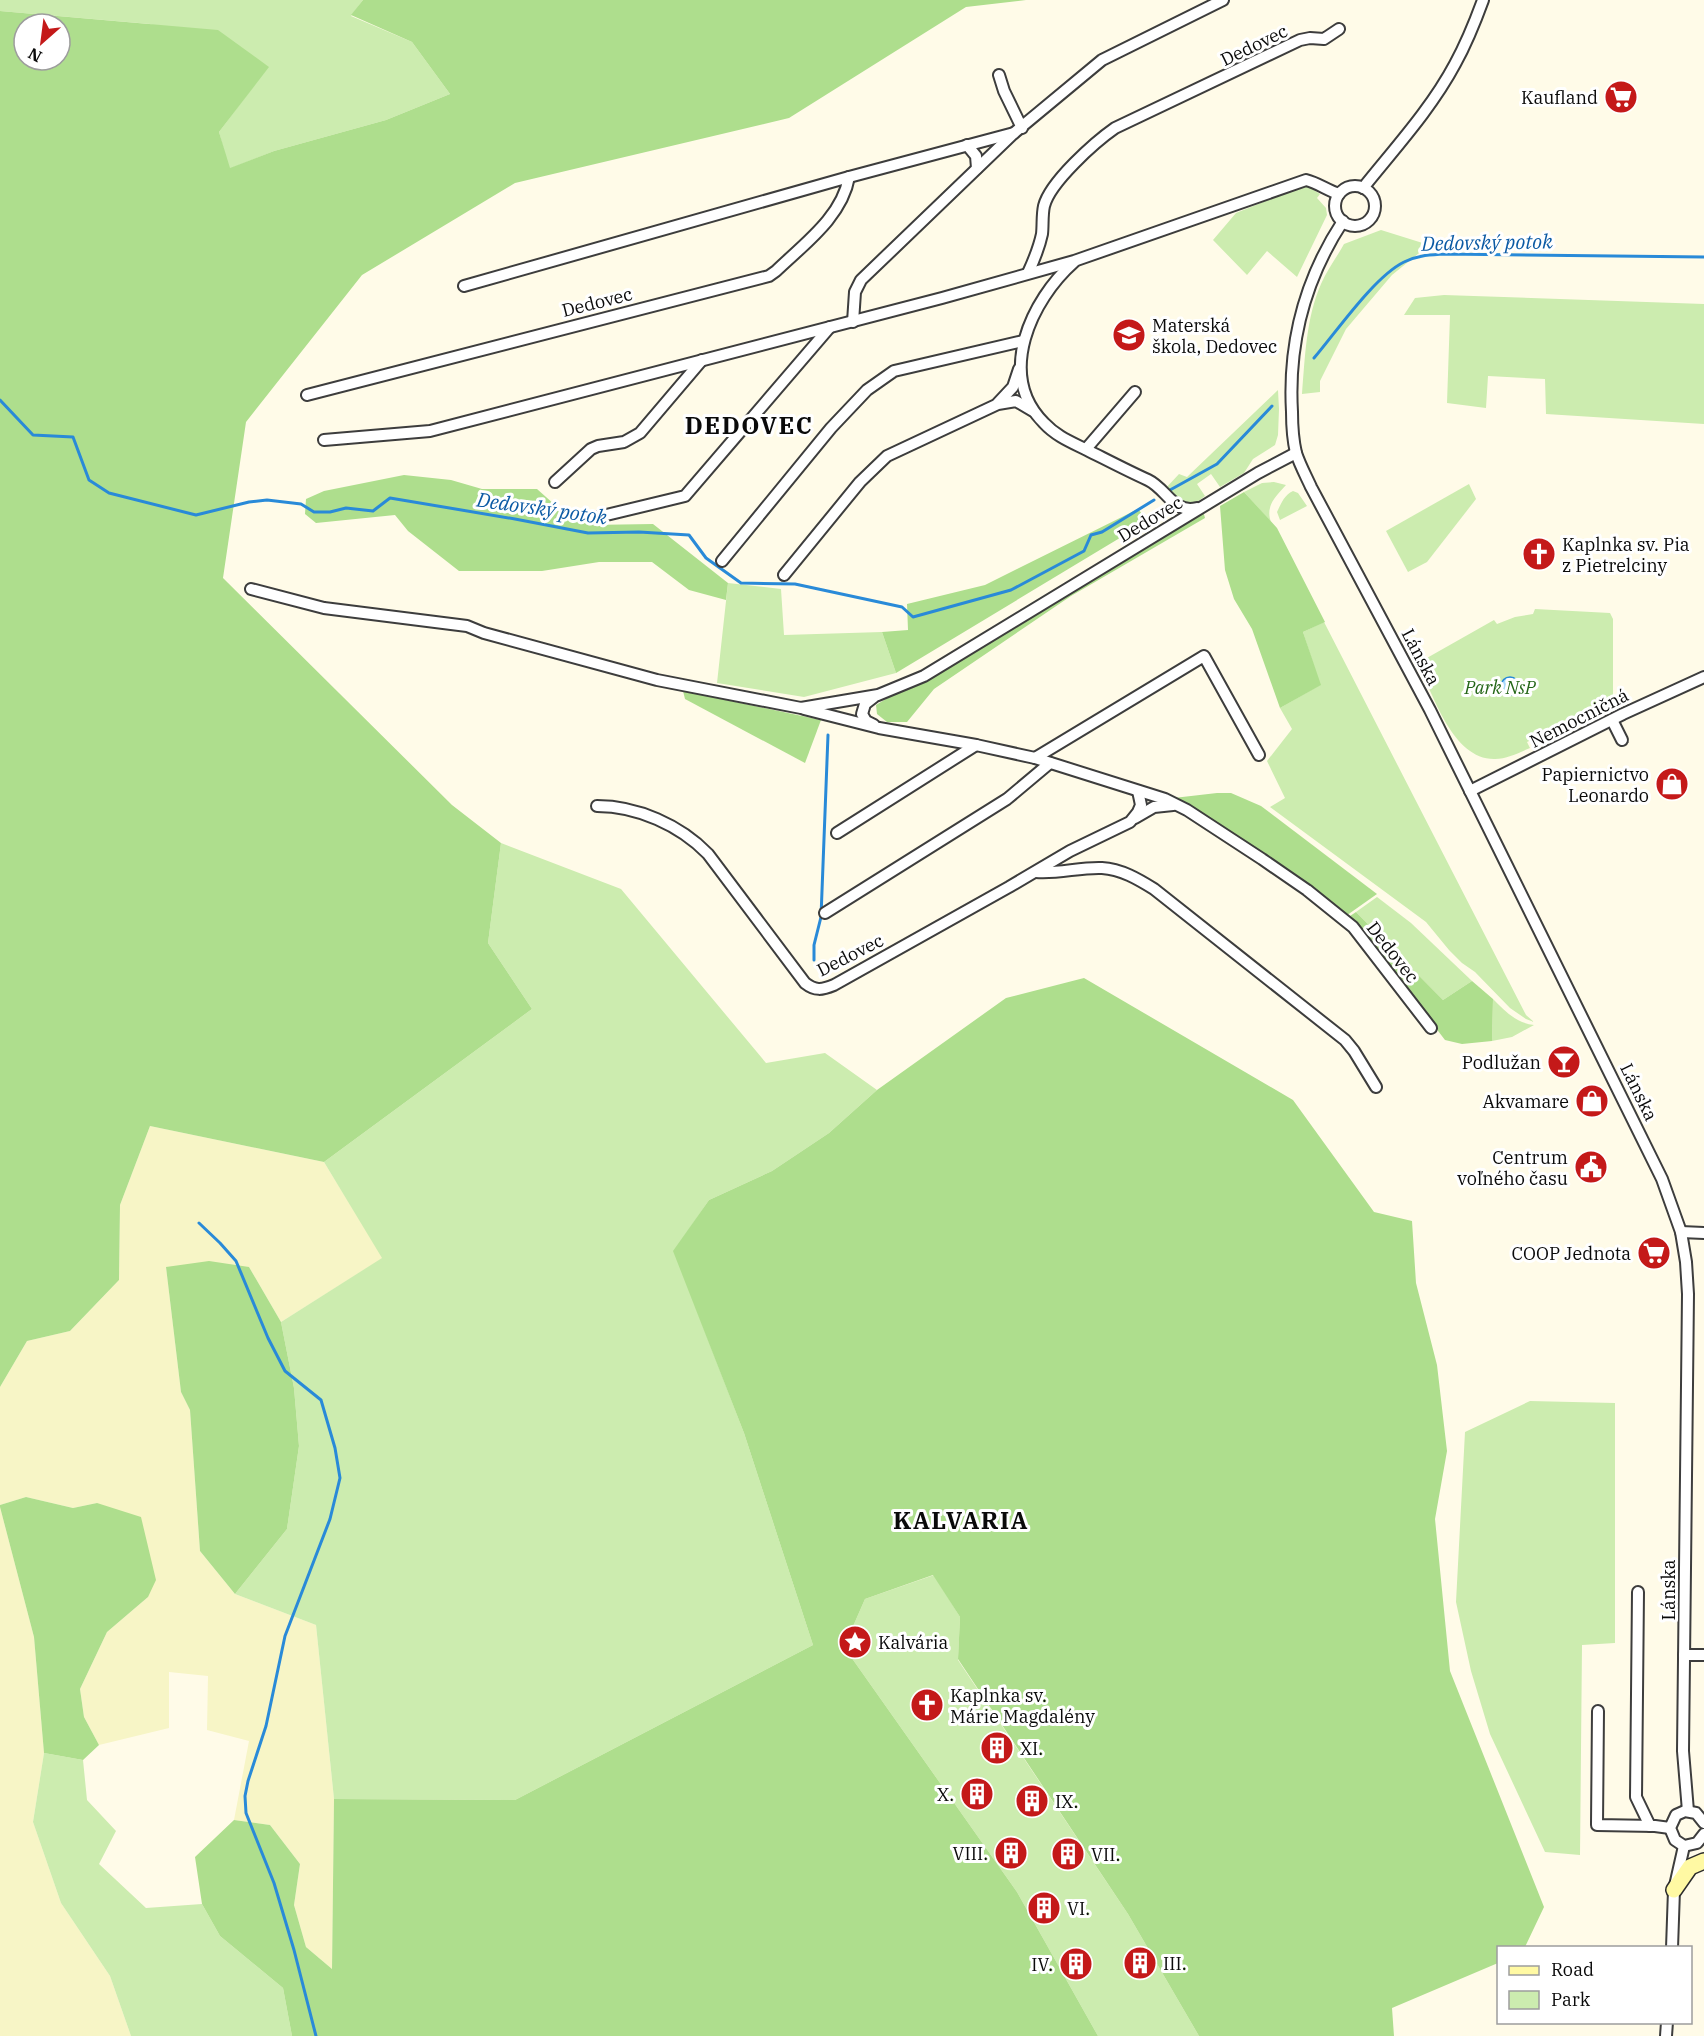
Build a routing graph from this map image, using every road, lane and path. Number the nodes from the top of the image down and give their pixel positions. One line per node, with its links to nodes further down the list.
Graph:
1 (1223, 0): 5 (street)
2 (1483, 0): 9 (street)
3 (1339, 29): 13 (street, Dedovec)
4 (999, 75): 5 (street)
5 (1018, 131): 6 (street); 7 (street)
6 (967, 146): 7 (street); 8 (street)
7 (977, 168): 15 (street)
8 (849, 177): 14 (street); 21 (street, Dedovec)
9 (1363, 188): 10 (street); 11 (street)
10 (1340, 194): 11 (street); 12 (street, Dedovec)
11 (1343, 221): 26 (street)
12 (1074, 261): 13 (street, Dedovec); 17 (street, Dedovec)
13 (1028, 273): 15 (street, Dedovec)
14 (464, 286)
15 (853, 322): 16 (street, Dedovec)
16 (830, 327): 18 (street, Dedovec); 29 (street)
17 (1023, 341): 19 (street, Dedovec); 30 (street)
18 (702, 360): 24 (street, Dedovec); 27 (street)
19 (1021, 364): 22 (street); 23 (street, Dedovec)
20 (1135, 392): 25 (street)
21 (307, 395)
22 (998, 404): 23 (street); 31 (street)
23 (1036, 413): 25 (street, Dedovec)
24 (324, 440)
25 (1086, 449): 28 (street, Dedovec)
26 (1296, 453): 28 (street, Dedovec); 44 (street, Lánska)
27 (555, 482)
28 (1202, 507): 34 (street, Dedovec)
29 (594, 518)
30 (722, 561)
31 (784, 575)
32 (251, 589): 35 (street, Dedovec)
33 (1704, 676): 36 (street, Nemocničná)
34 (878, 695): 35 (street, Dedovec); 37 (street)
35 (801, 708): 37 (street, Dedovec)
36 (1612, 720): 38 (street); 44 (street, Nemocničná)
37 (879, 728): 39 (street, Dedovec)
38 (1622, 740)
39 (976, 745): 41 (street, Dedovec); 48 (street)
40 (1259, 756): 41 (street)
41 (1035, 759): 42 (street, Dedovec)
42 (1050, 763): 43 (street, Dedovec); 50 (street)
43 (1138, 791): 46 (street, Dedovec); 47 (street)
44 (1470, 791): 53 (street, Lánska)
45 (597, 806): 49 (street, Dedovec)
46 (1187, 810): 47 (street, Dedovec); 51 (street, Dedovec)
47 (1130, 822): 49 (street, Dedovec)
48 (837, 833)
49 (1036, 872): 52 (street)
50 (825, 913)
51 (1431, 1028)
52 (1376, 1086)
53 (1681, 1232): 54 (street); 56 (street, Lánska)
54 (1704, 1233)
55 (1638, 1592): 61 (street)
56 (1684, 1655): 57 (street); 59 (street, Lánska)
57 (1704, 1655)
58 (1598, 1711): 61 (street)
59 (1688, 1811): 60 (street); 62 (street)
60 (1704, 1823)
61 (1650, 1826): 62 (street)
62 (1670, 1828): 64 (street)
63 (1704, 1836): 64 (street)
64 (1684, 1846): 66 (street)
65 (1704, 1861): 66 (street)
66 (1674, 1890): 67 (street)
67 (1672, 1946)

